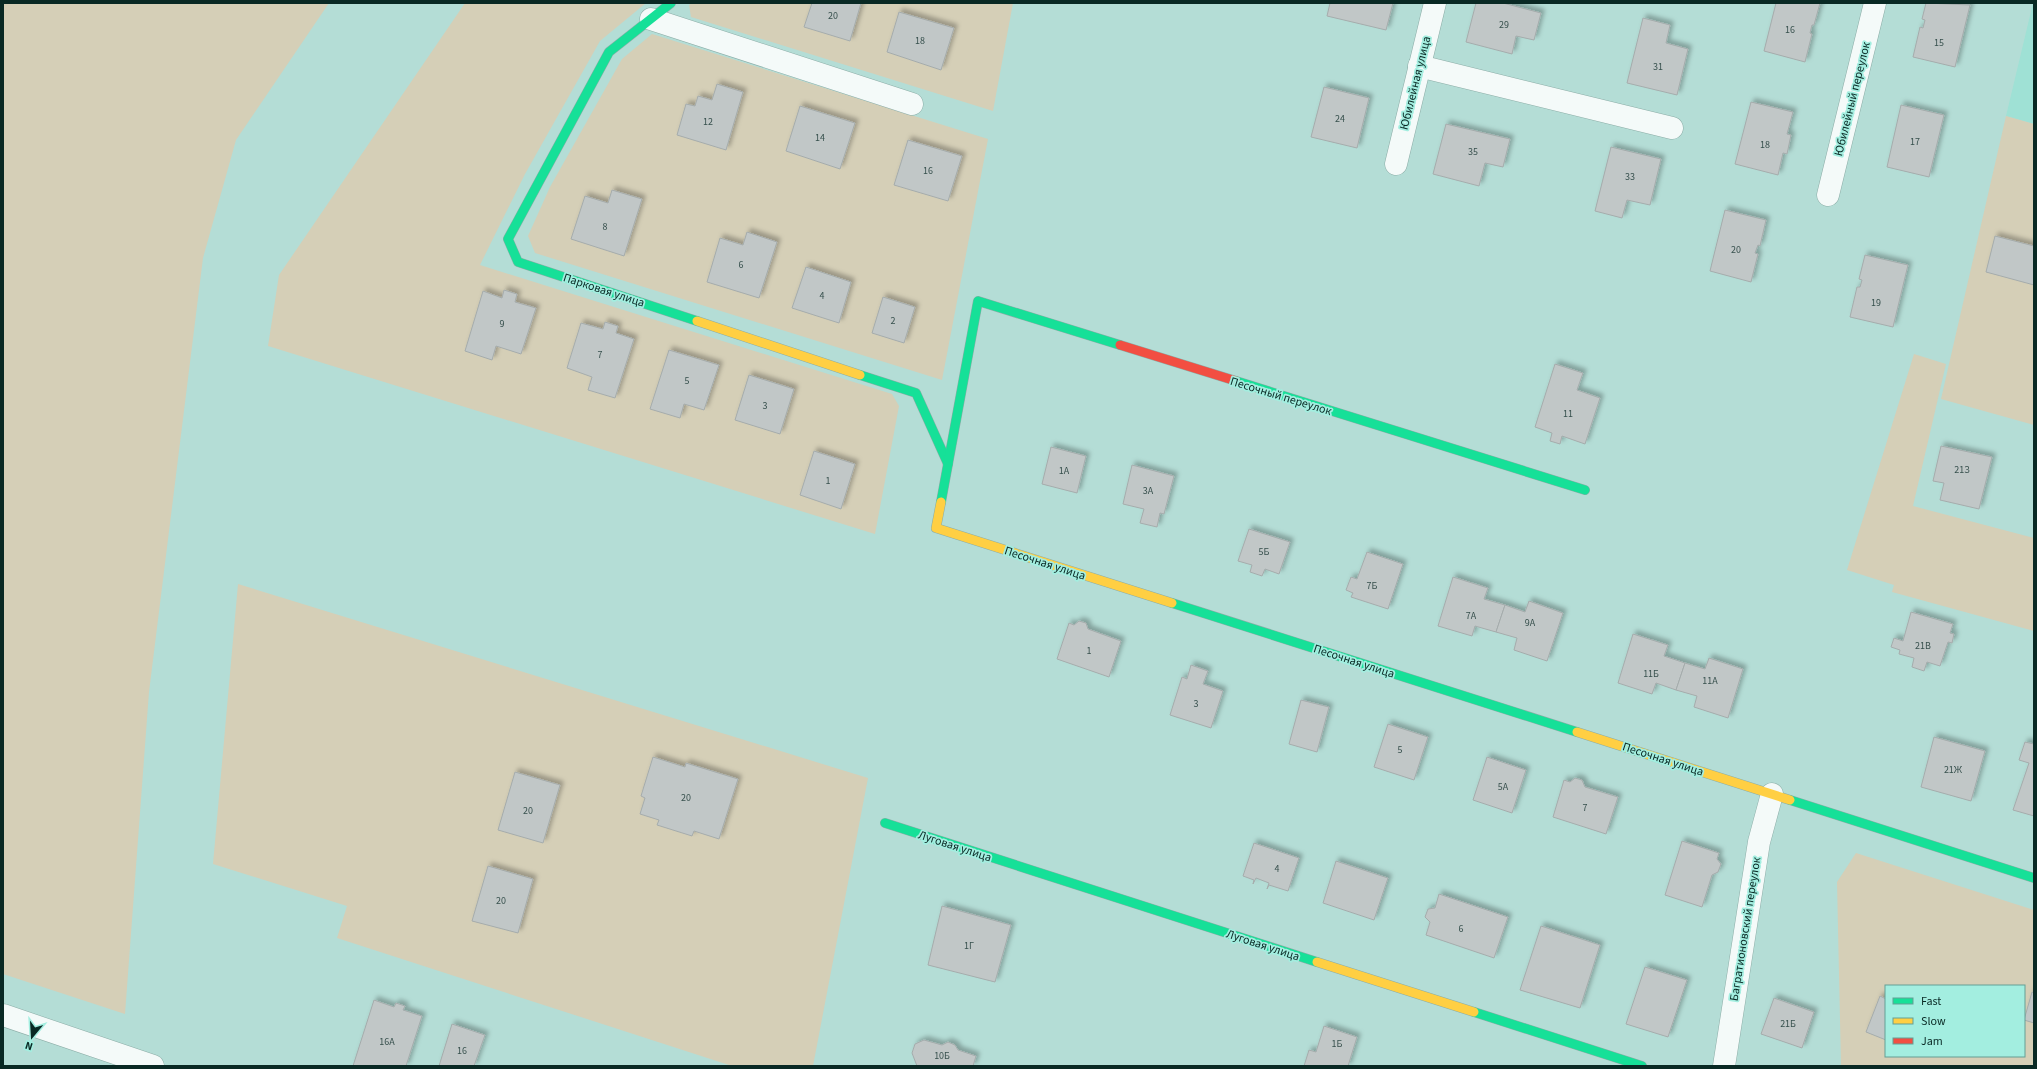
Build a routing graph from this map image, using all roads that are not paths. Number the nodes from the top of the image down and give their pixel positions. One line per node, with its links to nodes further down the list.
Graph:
1 (671, 3): 4 (street, Парковая улица)
2 (1435, 3): 5 (street, Юбилейная улица)
3 (1875, 3): 9 (street, Юбилейный переулок)
4 (651, 19): 6 (street); 10 (street, Парковая улица)
5 (1419, 66): 7 (street); 8 (street, Юбилейная улица)
6 (912, 104)
7 (1672, 128)
8 (1396, 164)
9 (1828, 195)
10 (948, 464): 11 (street, Песочный переулок); 12 (street, Песочная улица)
11 (1585, 490)
12 (1772, 794): 14 (street, Песочная улица); 19 (street, Багратионовский переулок)
13 (885, 823): 18 (street, Луговая улица)
14 (2034, 878)
15 (3, 1015): 16 (street)
16 (131, 1063): 17 (street)
17 (153, 1066)
18 (1642, 1066)
19 (1724, 1066)

